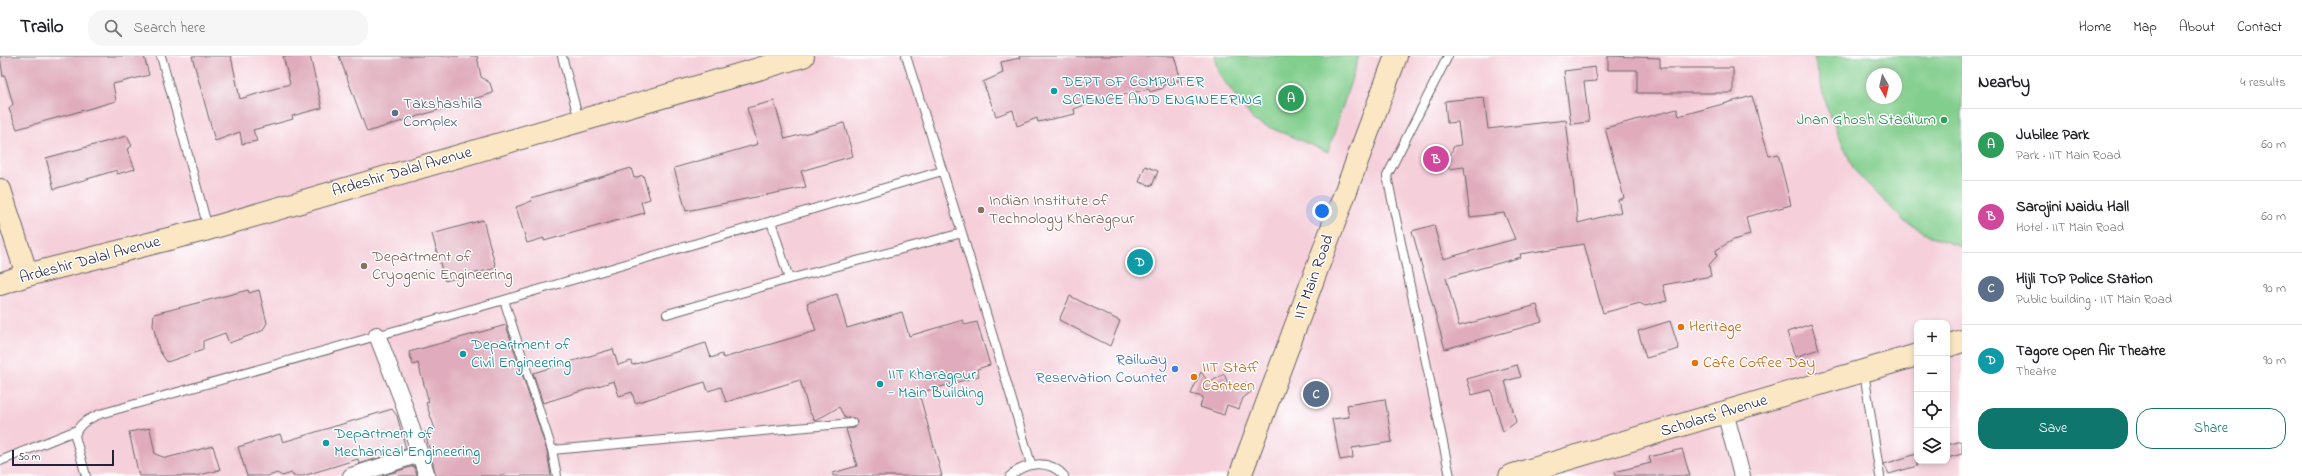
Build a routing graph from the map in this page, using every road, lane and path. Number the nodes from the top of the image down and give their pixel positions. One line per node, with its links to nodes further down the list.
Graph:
1 (161, 56): 11 (lane)
2 (562, 56): 7 (lane)
3 (803, 56): 7 (street, Ardeshir Dalal Avenue)
4 (906, 56): 8 (lane)
5 (1396, 56): 37 (street, IIT Main Road)
6 (1448, 56): 38 (lane)
7 (579, 121): 11 (street, Ardeshir Dalal Avenue)
8 (942, 172): 10 (lane); 12 (lane)
9 (0, 190): 13 (street)
10 (771, 221): 14 (lane); 16 (lane)
11 (208, 229): 13 (street, Ardeshir Dalal Avenue)
12 (962, 233): 14 (lane); 29 (lane)
13 (27, 275): 15 (street, Ardeshir Dalal Avenue)
14 (789, 278): 17 (lane)
15 (0, 284)
16 (504, 300): 18 (lane); 26 (lane)
17 (667, 314)
18 (377, 336): 25 (lane); 27 (street)
19 (1962, 342): 20 (street)
20 (1950, 345)
21 (1914, 356): 22 (street, Scholars' Avenue)
22 (1864, 371): 23 (street, Scholars' Avenue); 41 (lane)
23 (1725, 412): 30 (street, Scholars' Avenue); 40 (street)
24 (852, 423): 26 (lane)
25 (77, 430): 28 (lane); 31 (lane)
26 (552, 450): 34 (lane)
27 (420, 454): 32 (street); 33 (street)
28 (0, 461)
29 (1031, 464): 35 (lane); 36 (lane)
30 (1537, 473): 39 (street, Scholars' Avenue)
31 (86, 476)
32 (351, 476)
33 (427, 476)
34 (557, 476)
35 (1010, 476)
36 (1064, 476)
37 (1240, 476)
38 (1450, 476)
39 (1510, 476)
40 (1742, 476)
41 (1880, 476)

